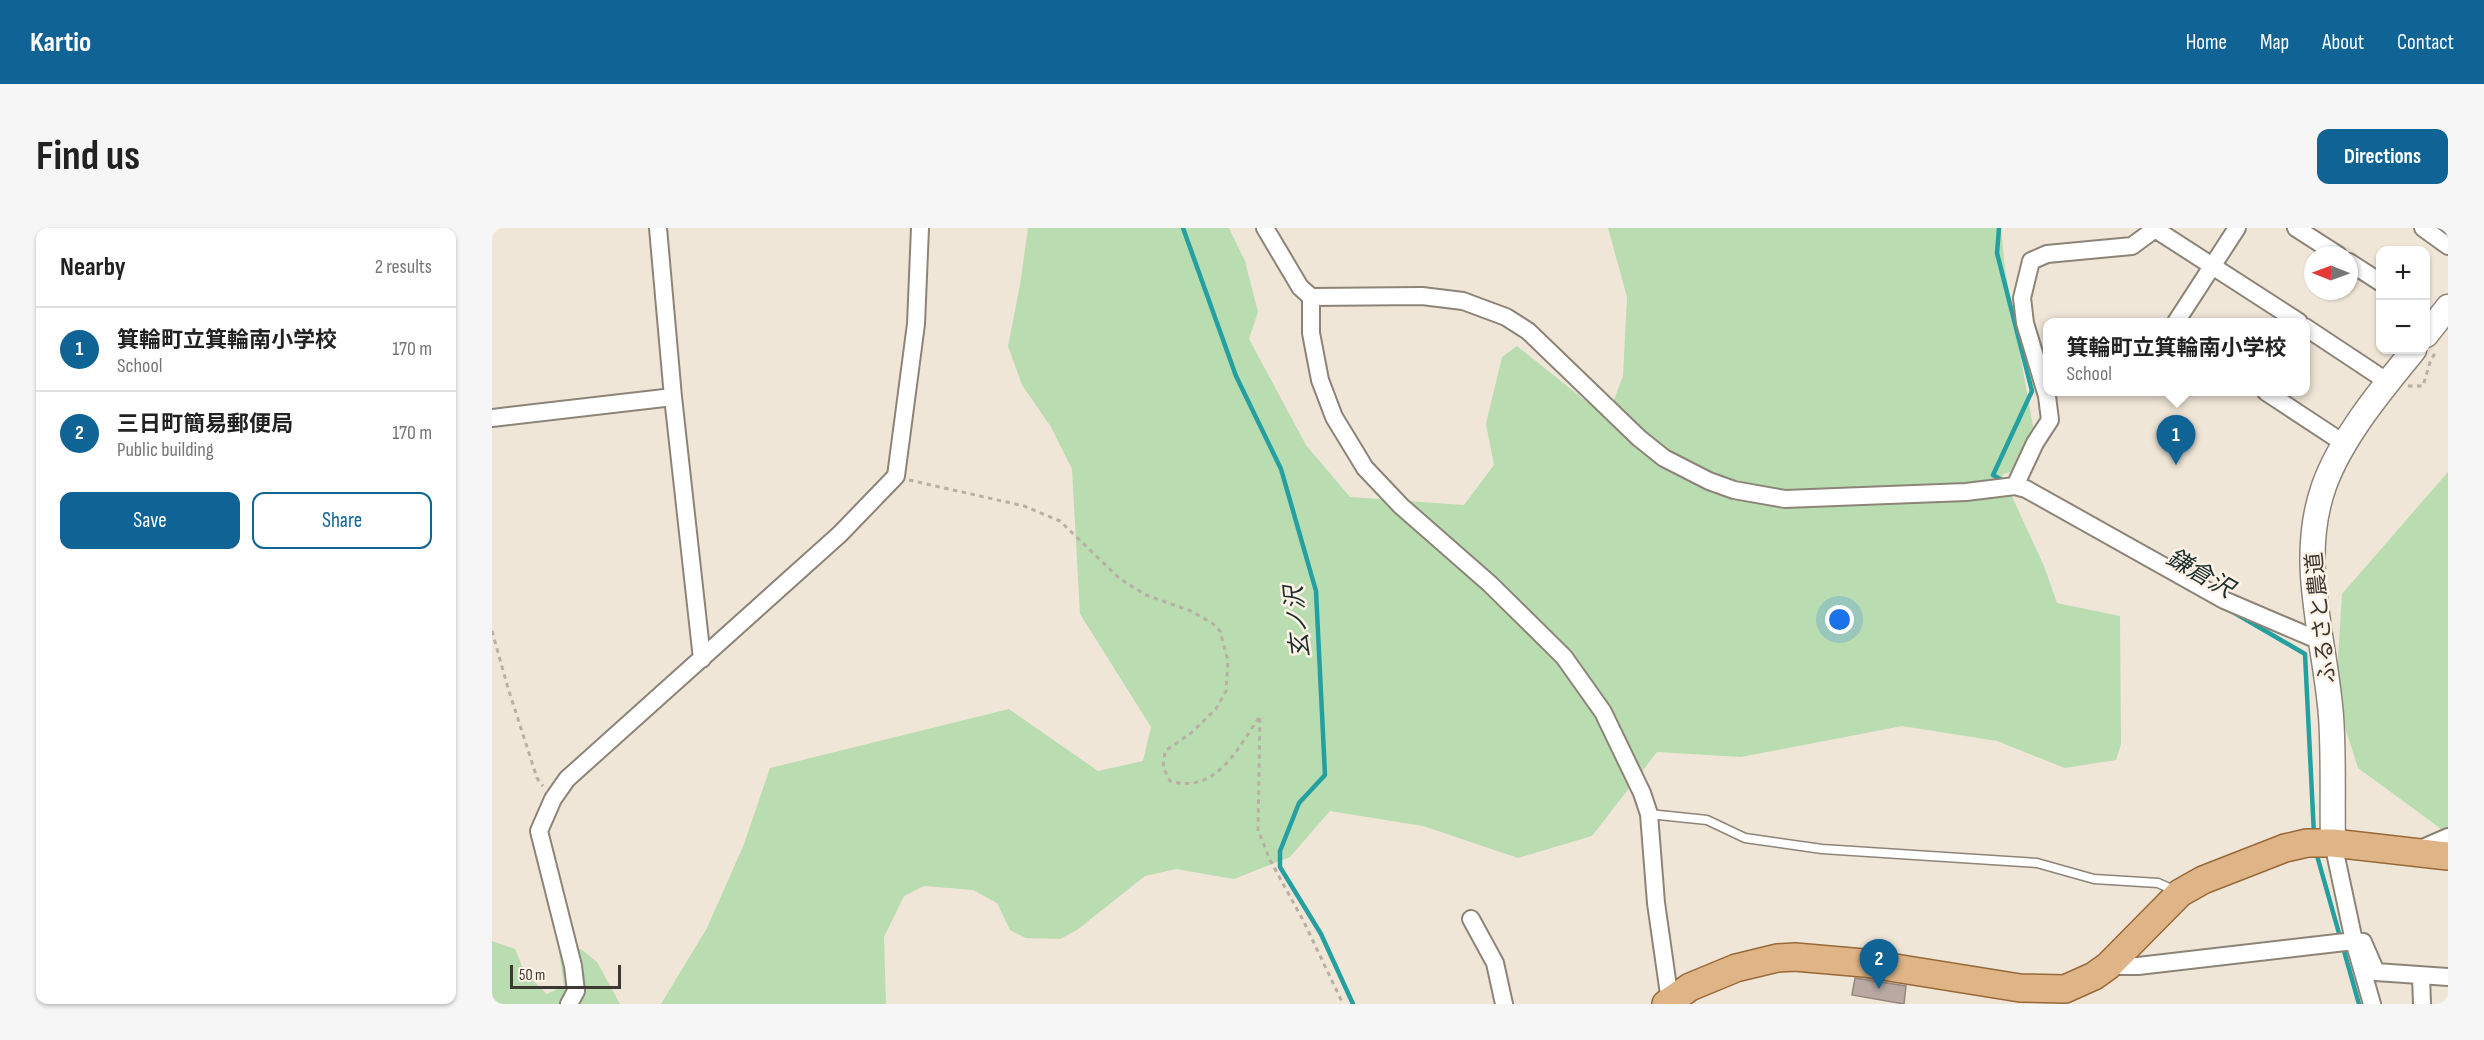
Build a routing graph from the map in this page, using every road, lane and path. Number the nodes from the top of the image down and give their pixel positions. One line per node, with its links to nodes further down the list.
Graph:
1 (658, 228): 21 (street)
2 (920, 228): 24 (street)
3 (1265, 228): 12 (street)
4 (2237, 228): 9 (street)
5 (2296, 228): 7 (street)
6 (2423, 228): 8 (street)
7 (2324, 246)
8 (2448, 246)
9 (2214, 266): 13 (street); 14 (street); 18 (street)
10 (2358, 268): 11 (street)
11 (2376, 279)
12 (1311, 297): 25 (street); 30 (street)
13 (2179, 318)
14 (2293, 318)
15 (2310, 330): 17 (street)
16 (2411, 354): 17 (street, ふるさと農道)
17 (2388, 382): 23 (street, ふるさと農道)
18 (2043, 383)
19 (2047, 396): 25 (street)
20 (2272, 396): 23 (street)
21 (673, 397): 22 (street); 28 (street)
22 (492, 418)
23 (2345, 444): 27 (street, ふるさと農道)
24 (896, 477): 28 (street); 43 (path)
25 (2015, 486): 27 (street)
26 (492, 631): 29 (path)
27 (2320, 641): 32 (street, ふるさと農道)
28 (702, 659): 29 (street)
29 (553, 799): 42 (street)
30 (1649, 814): 35 (lane); 41 (street)
31 (2448, 837): 33 (street)
32 (2333, 843): 33 (main road); 35 (main road); 37 (street)
33 (2414, 852): 34 (main road)
34 (2448, 856)
35 (2180, 893): 38 (main road)
36 (1471, 919): 44 (street)
37 (2354, 941): 38 (street); 39 (street); 45 (street)
38 (2108, 966): 41 (main road)
39 (2421, 976): 40 (street); 46 (street)
40 (2448, 977)
41 (1668, 1002)
42 (569, 1004)
43 (1342, 1004)
44 (1504, 1004)
45 (2372, 1004)
46 (2422, 1004)

